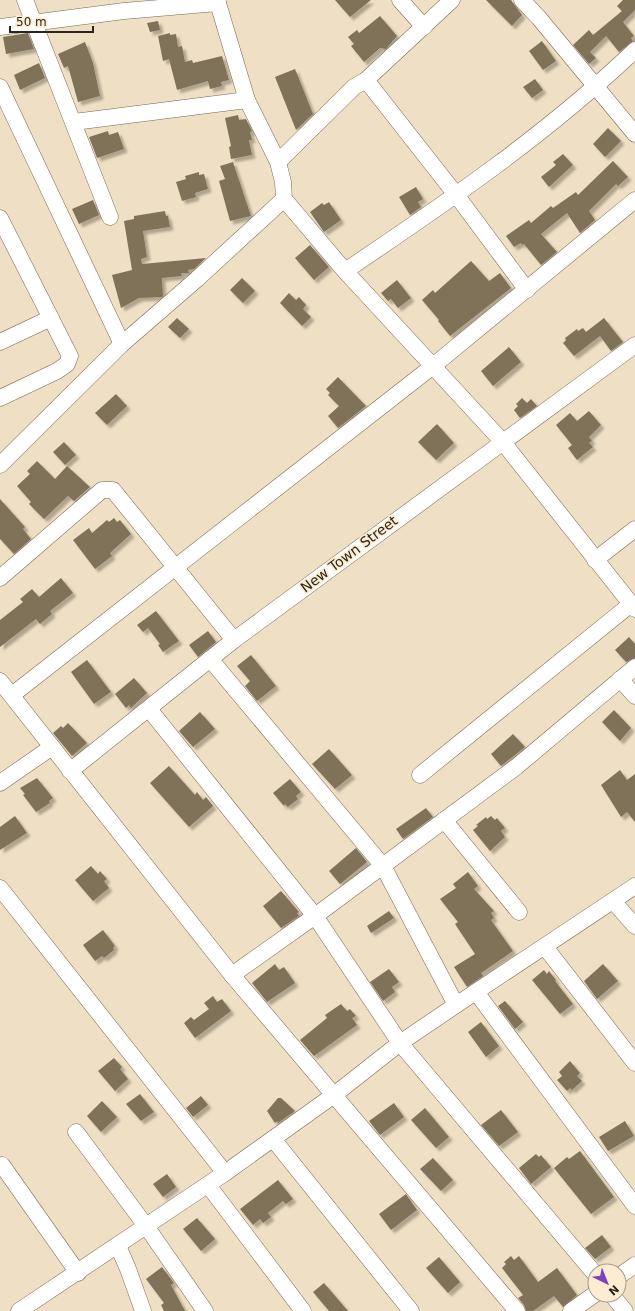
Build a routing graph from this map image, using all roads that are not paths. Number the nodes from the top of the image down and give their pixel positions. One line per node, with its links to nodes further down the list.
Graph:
1 (25, 0): 6 (street)
2 (400, 0): 8 (street)
3 (452, 0): 8 (street)
4 (522, 0): 12 (street)
5 (217, 2): 6 (street); 13 (street)
6 (34, 23): 7 (street); 14 (street)
7 (0, 27)
8 (424, 27): 10 (street)
9 (635, 50): 12 (street)
10 (366, 80): 16 (street); 17 (street)
11 (0, 87): 26 (street)
12 (596, 88): 15 (street); 17 (street)
13 (247, 100): 14 (street); 16 (street)
14 (74, 122): 20 (street)
15 (635, 134)
16 (278, 162): 18 (street)
17 (457, 196): 22 (street); 23 (street)
18 (284, 199): 22 (street); 26 (street)
19 (635, 200): 23 (street)
20 (110, 217)
21 (2, 228): 24 (street)
22 (345, 271): 28 (street)
23 (527, 290): 28 (street)
24 (51, 318): 25 (street); 29 (street)
25 (0, 342)
26 (122, 344): 31 (street)
27 (635, 344): 30 (street, New Town Street)
28 (433, 366): 30 (street); 34 (street)
29 (0, 398)
30 (502, 441): 33 (street); 37 (street, New Town Street)
31 (0, 466)
32 (635, 529): 33 (street)
33 (595, 560): 36 (street)
34 (175, 568): 35 (street); 37 (street); 42 (street)
35 (0, 578)
36 (633, 606): 47 (street)
37 (234, 640): 38 (street, New Town Street)
38 (210, 659): 44 (street, New Town Street); 50 (street)
39 (635, 667): 40 (street)
40 (620, 679): 43 (street); 49 (street)
41 (0, 680): 42 (street)
42 (12, 695): 45 (street)
43 (635, 696)
44 (149, 708): 46 (street, New Town Street); 55 (street)
45 (52, 747): 46 (street); 48 (street)
46 (70, 771): 58 (street)
47 (420, 775)
48 (0, 783)
49 (444, 820): 50 (street); 54 (street)
50 (383, 866): 55 (street); 60 (street)
51 (635, 886): 53 (street)
52 (0, 888): 67 (street)
53 (613, 901): 56 (street); 57 (street)
54 (520, 912)
55 (315, 916): 58 (street); 61 (street)
56 (635, 926)
57 (544, 947): 59 (street); 62 (street)
58 (232, 975): 63 (street)
59 (476, 992): 60 (street); 69 (street)
60 (456, 1004): 61 (street)
61 (400, 1043): 63 (street); 72 (street)
62 (635, 1063)
63 (334, 1095): 65 (street); 81 (street)
64 (76, 1132): 70 (street)
65 (273, 1139): 67 (street); 80 (street)
66 (2, 1166): 73 (street)
67 (225, 1173): 68 (street)
68 (208, 1185): 70 (street); 79 (street)
69 (635, 1206)
70 (146, 1226): 71 (street); 78 (street)
71 (118, 1246): 73 (street); 77 (street)
72 (587, 1265)
73 (78, 1273): 76 (street)
74 (587, 1300): 82 (street)
75 (618, 1303): 83 (street)
76 (19, 1311)
77 (143, 1311)
78 (205, 1311)
79 (303, 1311)
80 (411, 1311)
81 (517, 1311)
82 (571, 1311)
83 (625, 1311)

